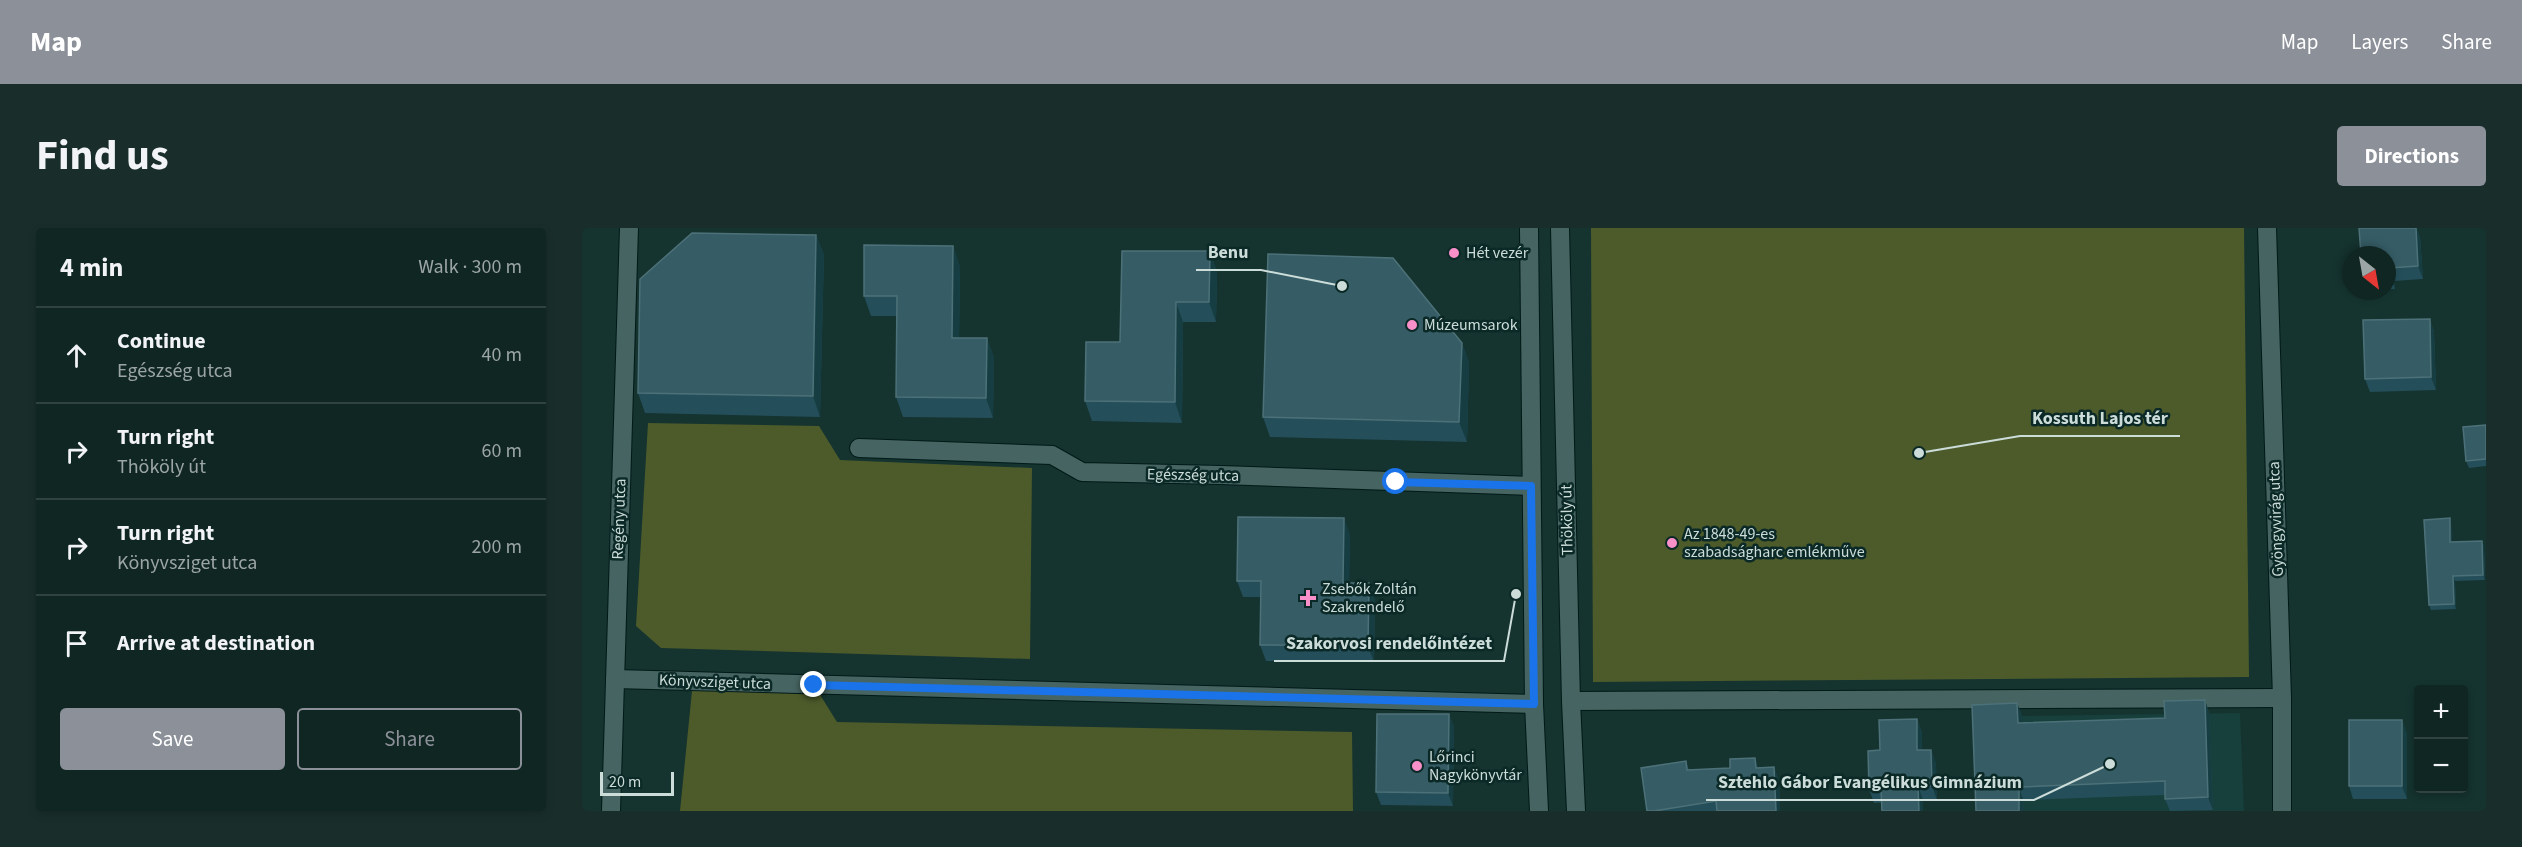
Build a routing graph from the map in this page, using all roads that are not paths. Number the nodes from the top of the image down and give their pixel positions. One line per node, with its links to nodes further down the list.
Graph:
1 (629, 228): 7 (street, Regény utca)
2 (1528, 228): 6 (street)
3 (1560, 228): 9 (street, Thököly út)
4 (2268, 228): 8 (street, Gyöngyvirág utca)
5 (860, 448): 6 (street, Egészség utca)
6 (1531, 486): 10 (street)
7 (615, 679): 10 (street, Könyvsziget utca); 11 (street, Regény utca)
8 (2282, 698): 9 (street); 14 (street, Gyöngyvirág utca)
9 (1571, 701): 13 (street, Thököly út)
10 (1534, 704): 12 (street)
11 (611, 811)
12 (1539, 811)
13 (1576, 811)
14 (2283, 811)

